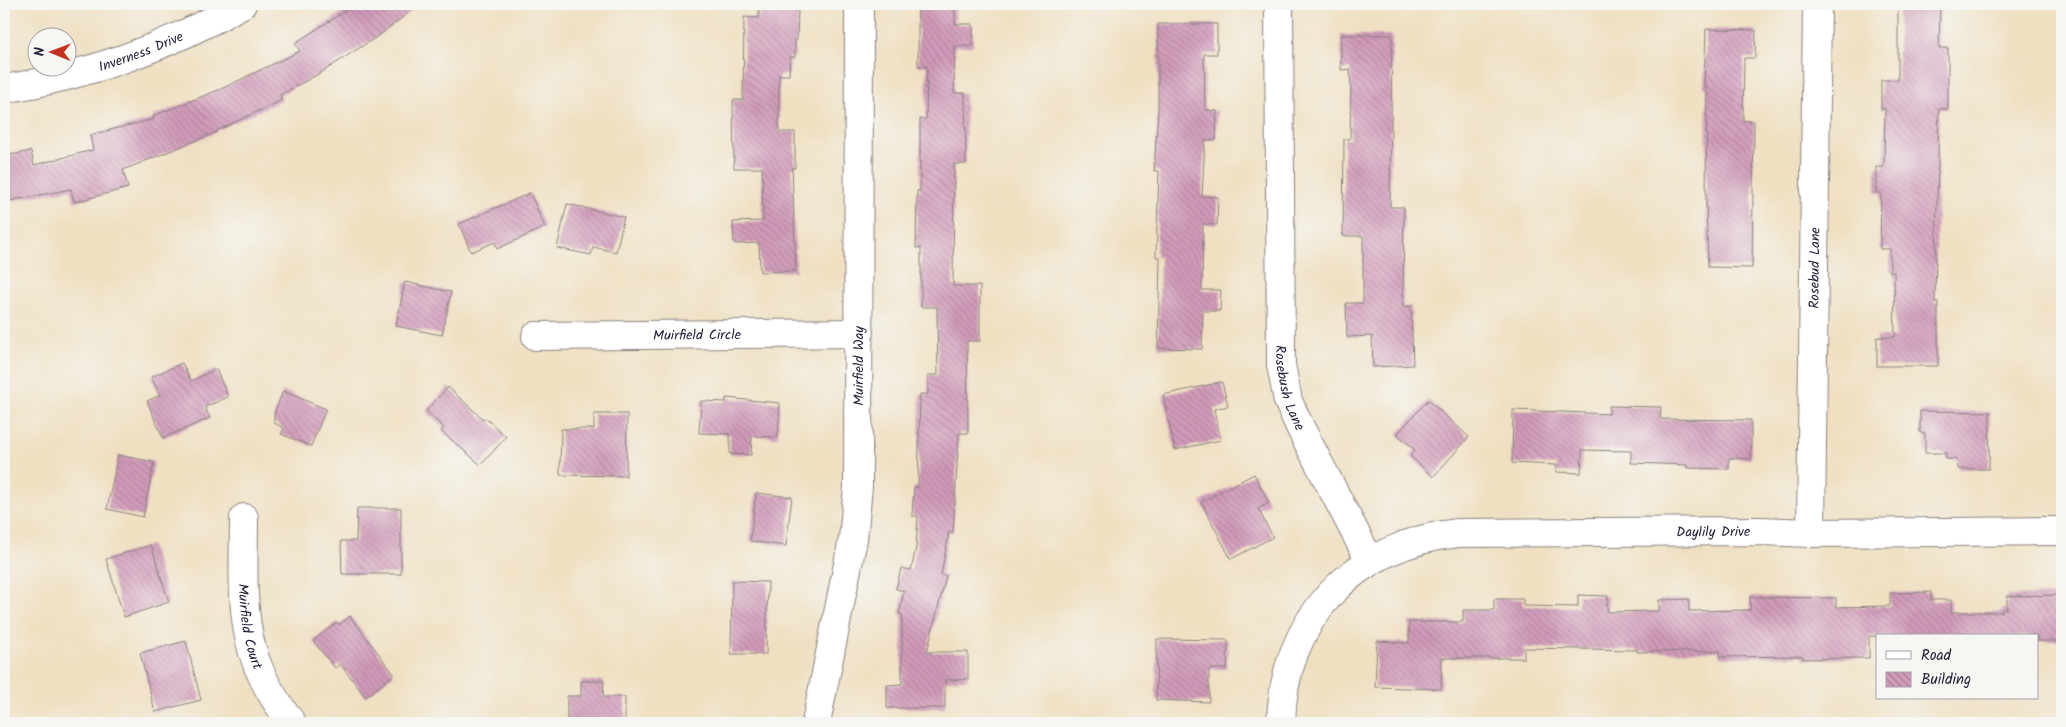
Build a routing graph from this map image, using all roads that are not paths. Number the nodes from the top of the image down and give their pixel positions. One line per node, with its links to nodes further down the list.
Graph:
1 (242, 4): 5 (street, Inverness Drive)
2 (859, 4): 6 (street, Muirfield Way)
3 (1279, 4): 11 (street, Rosebush Lane)
4 (1817, 4): 10 (street, Rosebud Lane)
5 (4, 89)
6 (859, 334): 7 (street, Muirfield Circle); 13 (street, Muirfield Way)
7 (536, 336)
8 (244, 518): 12 (street, Muirfield Court)
9 (2062, 532): 10 (street, Daylily Drive)
10 (1811, 533): 11 (street, Daylily Drive)
11 (1370, 561): 14 (street)
12 (292, 723)
13 (816, 723)
14 (1281, 723)

